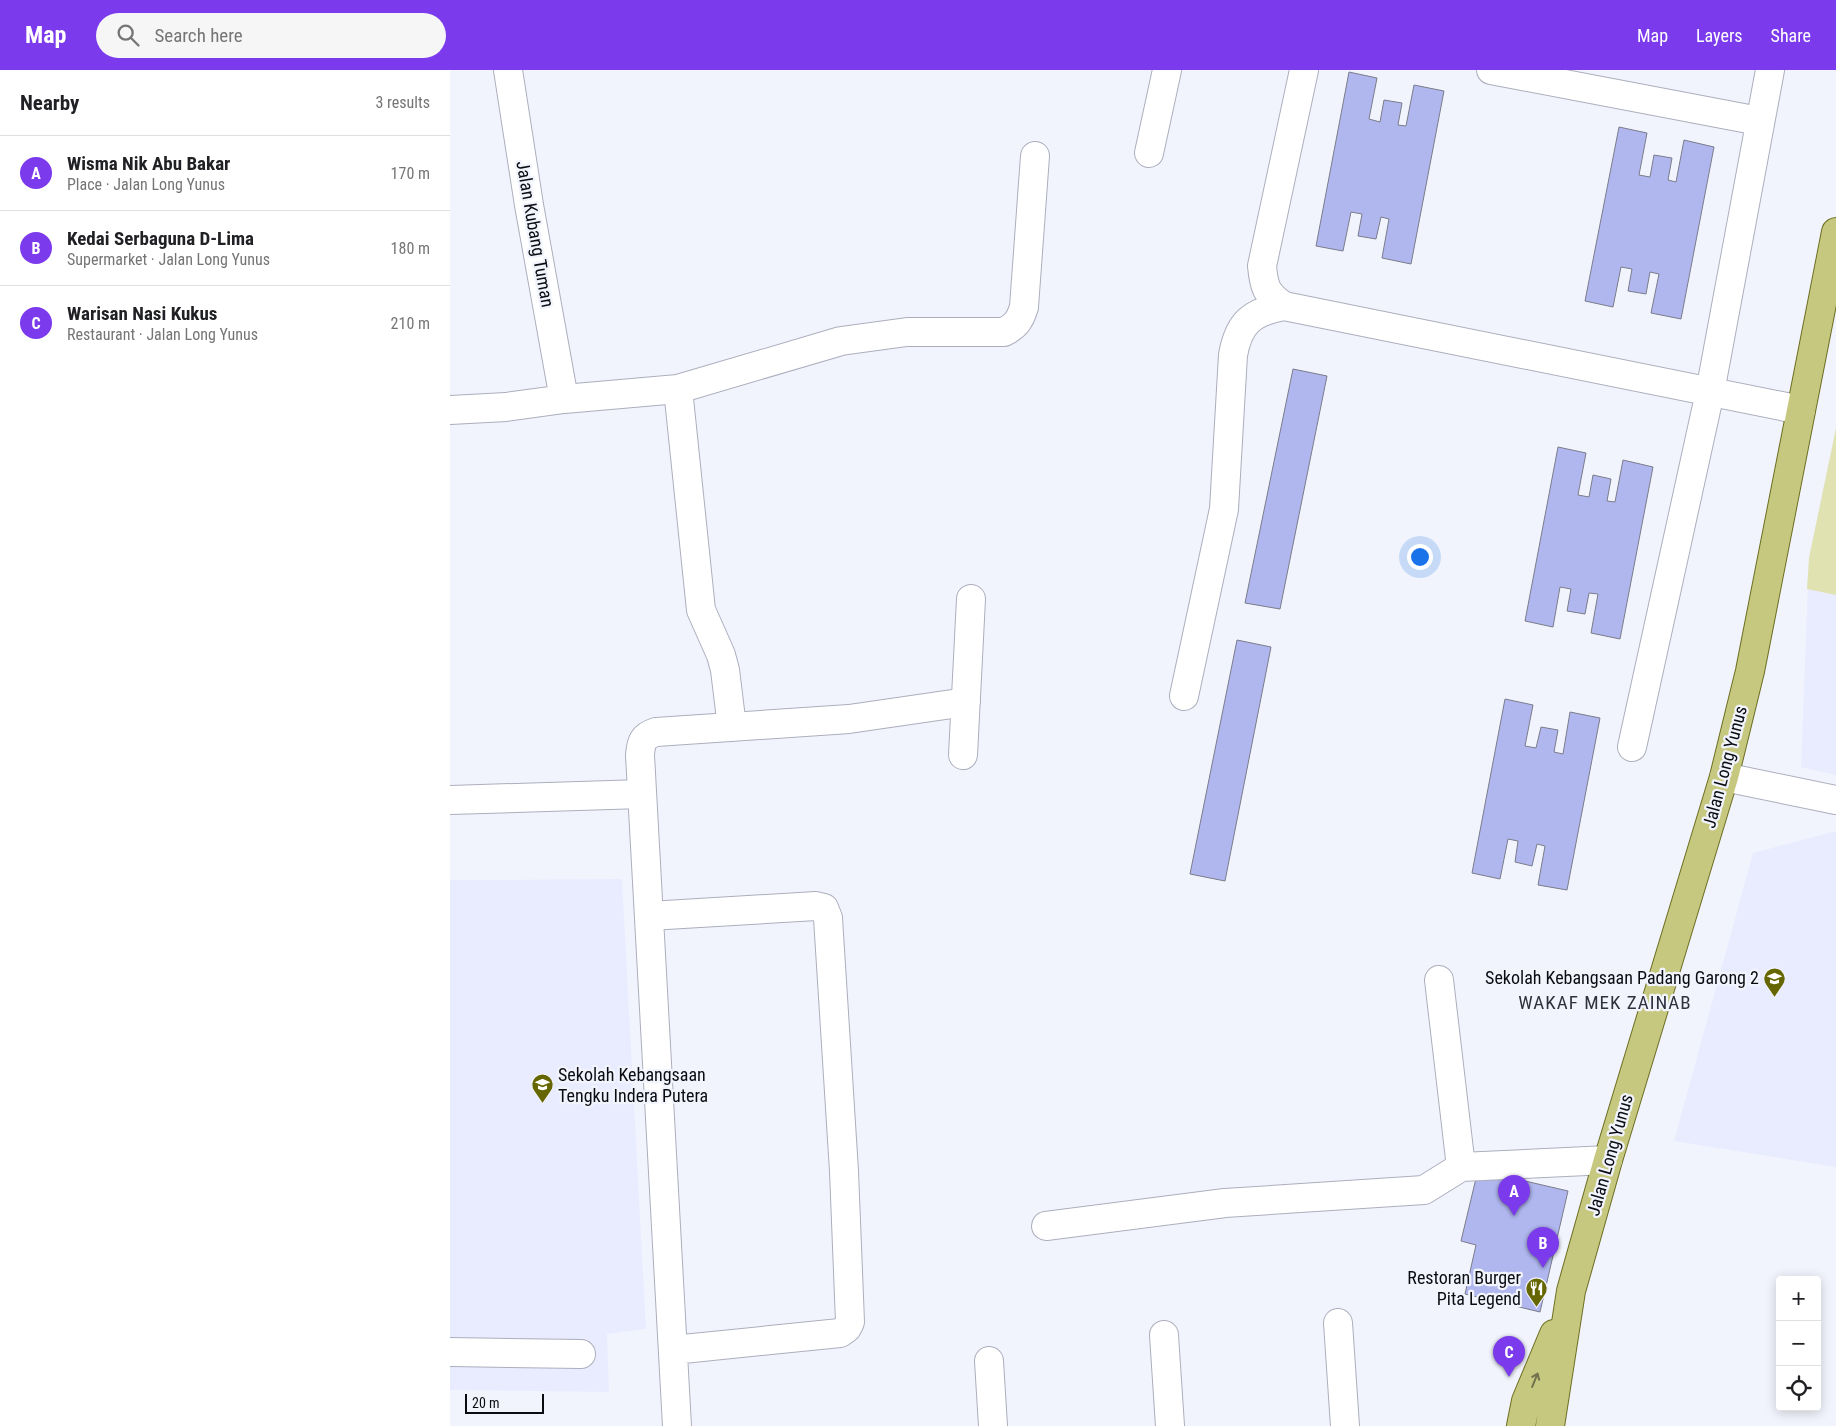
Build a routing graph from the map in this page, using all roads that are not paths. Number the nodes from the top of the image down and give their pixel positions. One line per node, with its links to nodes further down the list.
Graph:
1 (508, 70): 13 (street, Jalan Kubang Tuman)
2 (1167, 70): 7 (street)
3 (1304, 70): 10 (street)
4 (1492, 70): 6 (street)
5 (1770, 70): 6 (street)
6 (1759, 121): 12 (street)
7 (1148, 153)
8 (1035, 156): 11 (street)
9 (1836, 232): 15 (main road, Jalan Long Yunus)
10 (1284, 306): 12 (street); 17 (street)
11 (678, 388): 13 (street); 19 (street)
12 (1710, 392): 15 (street); 20 (street)
13 (564, 398): 14 (street)
14 (450, 410)
15 (1801, 410): 22 (main road, Jalan Long Yunus)
16 (971, 599): 18 (street)
17 (1184, 696)
18 (966, 702): 19 (street); 21 (street)
19 (732, 727): 23 (street)
20 (1632, 747)
21 (962, 755)
22 (1724, 777): 25 (street); 28 (main road, Jalan Long Yunus)
23 (642, 794): 24 (street); 26 (street)
24 (450, 800)
25 (1836, 800)
26 (649, 916): 34 (street); 34 (street)
27 (1439, 980): 29 (street)
28 (1608, 1160): 29 (street); 31 (main road, Jalan Long Yunus)
29 (1461, 1167): 30 (street)
30 (1046, 1226)
31 (1571, 1291): 38 (main road, Jalan Long Yunus); 43 (main road, Jalan Long Yunus, one-way to 31)
32 (1338, 1323): 42 (street)
33 (1164, 1335): 41 (street)
34 (673, 1350): 39 (street)
35 (450, 1352): 36 (street)
36 (582, 1354)
37 (989, 1360): 40 (street)
38 (1556, 1423)
39 (677, 1426)
40 (993, 1426)
41 (1170, 1426)
42 (1345, 1426)
43 (1521, 1426)

